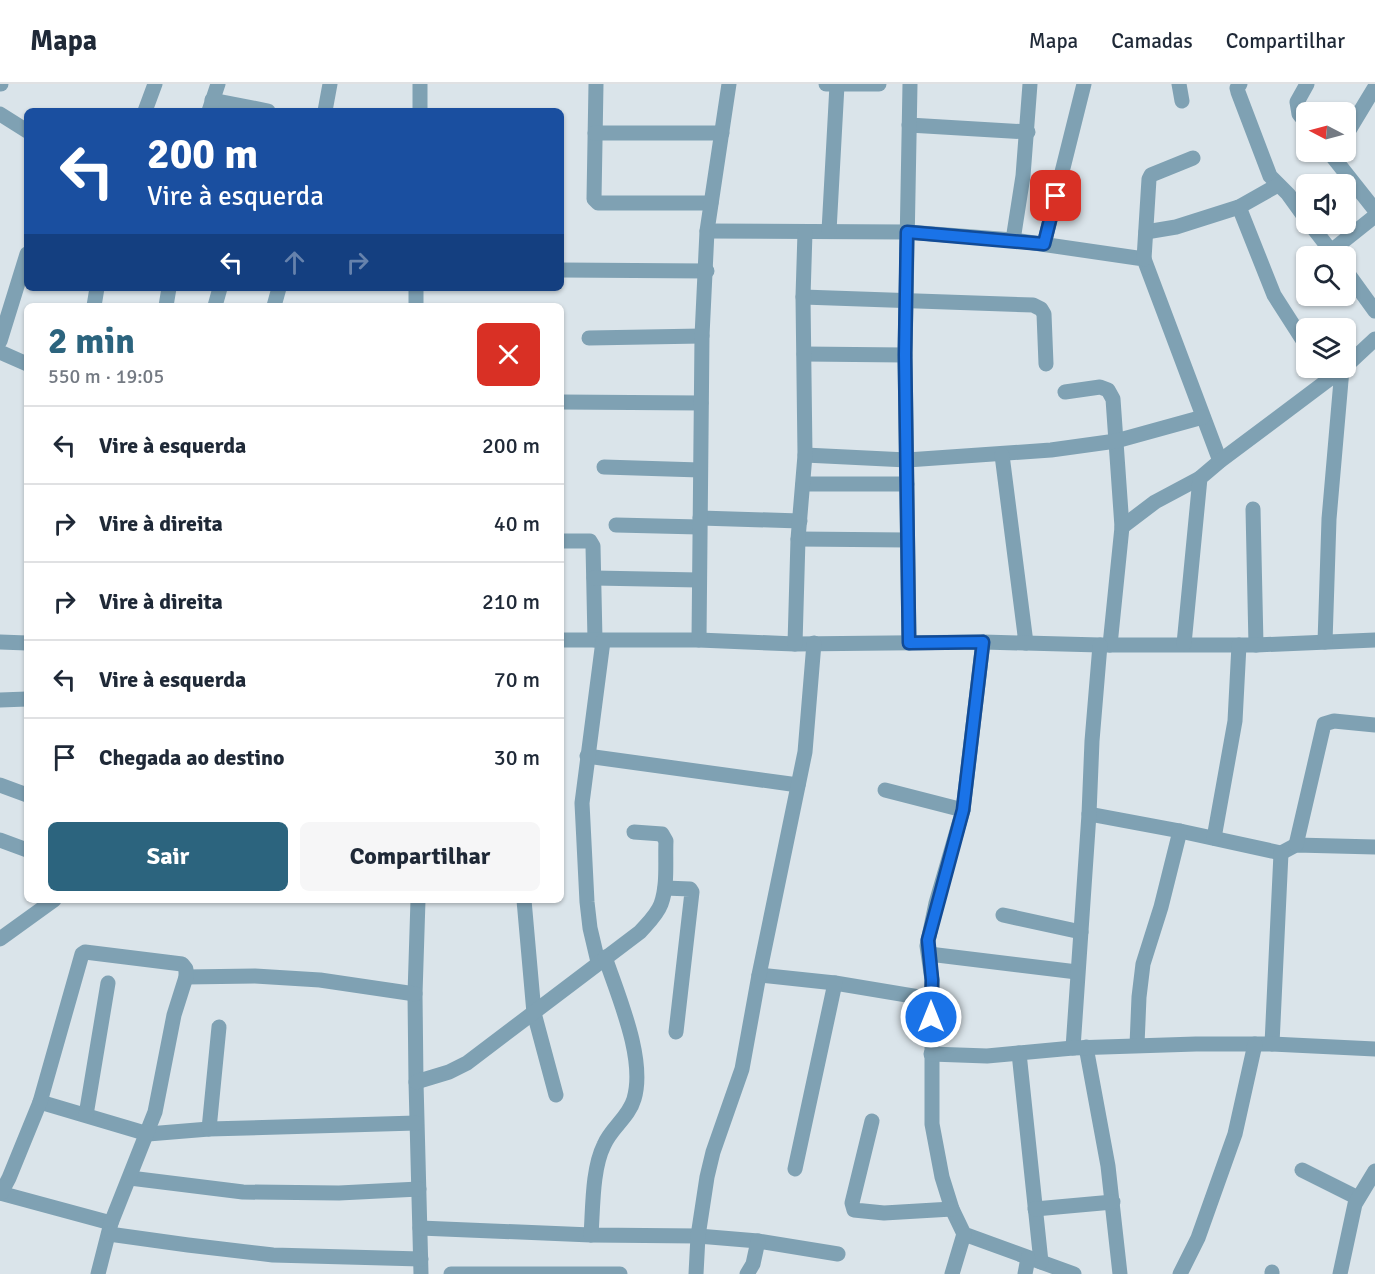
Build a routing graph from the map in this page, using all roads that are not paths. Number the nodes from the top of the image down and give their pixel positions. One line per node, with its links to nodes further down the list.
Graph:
1 (155, 84): 19 (street)
2 (218, 84): 18 (street)
3 (330, 84): 21 (street)
4 (420, 84): 22 (street)
5 (596, 84): 28 (street)
6 (729, 84): 29 (street)
7 (879, 84): 14 (street)
8 (910, 84): 25 (street)
9 (1030, 84): 27 (street)
10 (1084, 84): 45 (street)
11 (1179, 84): 16 (street)
12 (1240, 84): 32 (street)
13 (1308, 84): 17 (street)
14 (831, 85): 39 (street)
15 (1375, 87): 24 (street)
16 (1182, 101)
17 (1297, 102)
18 (211, 106): 20 (street)
19 (146, 108)
20 (234, 108)
21 (326, 108)
22 (420, 108)
23 (1, 117): 26 (street)
24 (1356, 118)
25 (909, 124): 27 (street); 41 (street)
26 (24, 129)
27 (1028, 132): 44 (street)
28 (595, 133): 29 (street); 33 (street)
29 (722, 133): 33 (street)
30 (1193, 158): 42 (street)
31 (1339, 162): 36 (street)
32 (1278, 185): 34 (street); 35 (street)
33 (711, 203): 38 (street)
34 (1239, 207): 42 (street); 56 (street)
35 (1296, 207)
36 (1375, 210)
37 (1375, 216): 47 (street)
38 (707, 231): 40 (street); 51 (street)
39 (829, 231): 40 (street); 41 (street)
40 (804, 232): 53 (street)
41 (907, 232): 44 (street); 54 (street)
42 (1146, 232): 48 (street)
43 (1318, 234): 46 (street)
44 (1013, 240): 45 (street)
45 (1044, 244): 48 (street)
46 (1327, 246)
47 (1342, 246)
48 (1144, 259): 72 (street)
49 (24, 264): 60 (street)
50 (564, 270): 51 (street)
51 (706, 271): 57 (street)
52 (1356, 285): 55 (street)
53 (803, 297): 54 (street); 62 (street)
54 (906, 302): 63 (street); 66 (street)
55 (1375, 311)
56 (1296, 329)
57 (702, 336): 58 (street); 71 (street)
58 (589, 338)
59 (1375, 339): 64 (street)
60 (0, 341)
61 (0, 352): 65 (street)
62 (804, 354): 63 (street); 74 (street)
63 (905, 355): 76 (street)
64 (1356, 356)
65 (24, 363)
66 (1046, 364)
67 (1320, 378): 77 (street)
68 (1343, 378): 99 (street)
69 (1065, 392): 73 (street)
70 (564, 402): 71 (street)
71 (701, 403): 79 (street)
72 (1203, 417): 73 (street); 77 (street)
73 (1116, 441): 75 (street); 87 (street)
74 (805, 455): 76 (street); 81 (street)
75 (1002, 455): 76 (street); 103 (street)
76 (907, 460): 82 (street)
77 (1220, 461): 80 (street)
78 (604, 467): 79 (street)
79 (700, 470): 85 (street)
80 (1200, 478): 87 (street); 105 (street)
81 (803, 484): 82 (street); 84 (street)
82 (907, 484): 89 (street)
83 (1253, 509): 108 (street)
84 (800, 520): 85 (street); 88 (street)
85 (700, 523): 86 (street); 92 (street)
86 (616, 525)
87 (1122, 527): 106 (street)
88 (798, 539): 89 (street); 104 (street)
89 (907, 540): 102 (street)
90 (564, 541): 91 (street)
91 (594, 578): 92 (street); 96 (street)
92 (699, 580): 94 (street)
93 (564, 640): 96 (street)
94 (699, 640): 96 (street); 104 (street)
95 (1375, 640): 99 (street)
96 (599, 641): 112 (street)
97 (0, 642): 100 (street)
98 (983, 642): 102 (street); 103 (street); 117 (street)
99 (1325, 642): 108 (street)
100 (24, 643)
101 (814, 643): 102 (street); 104 (street); 114 (street)
102 (909, 643)
103 (1026, 643): 106 (street)
104 (795, 644)
105 (1184, 644): 106 (street); 107 (street)
106 (1105, 645): 118 (street)
107 (1239, 645): 108 (street); 121 (street)
108 (1256, 645)
109 (24, 699): 110 (street)
110 (0, 700)
111 (1375, 725): 123 (street)
112 (587, 756): 114 (street); 135 (street)
113 (0, 785): 116 (street)
114 (798, 785): 137 (street)
115 (885, 790): 117 (street)
116 (24, 794)
117 (963, 810): 134 (street)
118 (1089, 814): 119 (street); 132 (street)
119 (1179, 831): 121 (street); 148 (street)
120 (634, 832): 127 (street)
121 (1214, 838): 126 (street)
122 (0, 840): 125 (street)
123 (1296, 845): 124 (street); 126 (street)
124 (1375, 847)
125 (24, 849)
126 (1281, 853): 147 (street)
127 (664, 888): 135 (street); 145 (street)
128 (50, 903): 133 (street)
129 (418, 903): 141 (street)
130 (524, 903): 143 (street)
131 (1003, 915): 132 (street)
132 (1081, 932): 136 (street)
133 (0, 939)
134 (929, 954): 136 (street); 142 (street)
135 (601, 960): 143 (street); 174 (street)
136 (1077, 972): 149 (street)
137 (759, 975): 140 (street); 175 (street)
138 (186, 977): 141 (street); 155 (street); 160 (street)
139 (108, 983): 156 (street)
140 (835, 983): 142 (street); 161 (street)
141 (415, 994): 153 (street)
142 (931, 999): 152 (street)
143 (534, 1013): 153 (street); 154 (street)
144 (219, 1027): 159 (street)
145 (676, 1032)
146 (1255, 1044): 147 (street); 148 (street); 189 (street)
147 (1272, 1044): 150 (street)
148 (1137, 1045): 149 (street)
149 (1079, 1047): 151 (street); 168 (street)
150 (1375, 1049)
151 (1019, 1053): 152 (street); 170 (street)
152 (931, 1054): 169 (street)
153 (416, 1082): 158 (street)
154 (556, 1095)
155 (40, 1102): 156 (street); 166 (street)
156 (86, 1115): 160 (street)
157 (872, 1121): 169 (street)
158 (416, 1124): 159 (street); 165 (street)
159 (209, 1129): 160 (street)
160 (148, 1134): 164 (street)
161 (795, 1169)
162 (1302, 1170): 167 (street)
163 (1375, 1171): 167 (street)
164 (130, 1178): 165 (street); 171 (street)
165 (419, 1189): 172 (street)
166 (0, 1193): 171 (street)
167 (1358, 1198): 190 (street)
168 (1113, 1202): 170 (street); 188 (street)
169 (952, 1209): 173 (street)
170 (1035, 1209): 178 (street)
171 (110, 1228): 179 (street); 180 (street)
172 (420, 1228): 174 (street); 179 (street)
173 (964, 1234): 178 (street); 185 (street)
174 (591, 1235): 175 (street)
175 (698, 1236): 176 (street); 183 (street)
176 (758, 1242): 177 (street); 184 (street)
177 (838, 1254)
178 (1035, 1260): 186 (street); 187 (street)
179 (421, 1267)
180 (99, 1274)
181 (451, 1274): 182 (street)
182 (620, 1274)
183 (696, 1274)
184 (747, 1274)
185 (952, 1274)
186 (1025, 1274)
187 (1074, 1274)
188 (1120, 1274)
189 (1180, 1274)
190 (1340, 1274)

